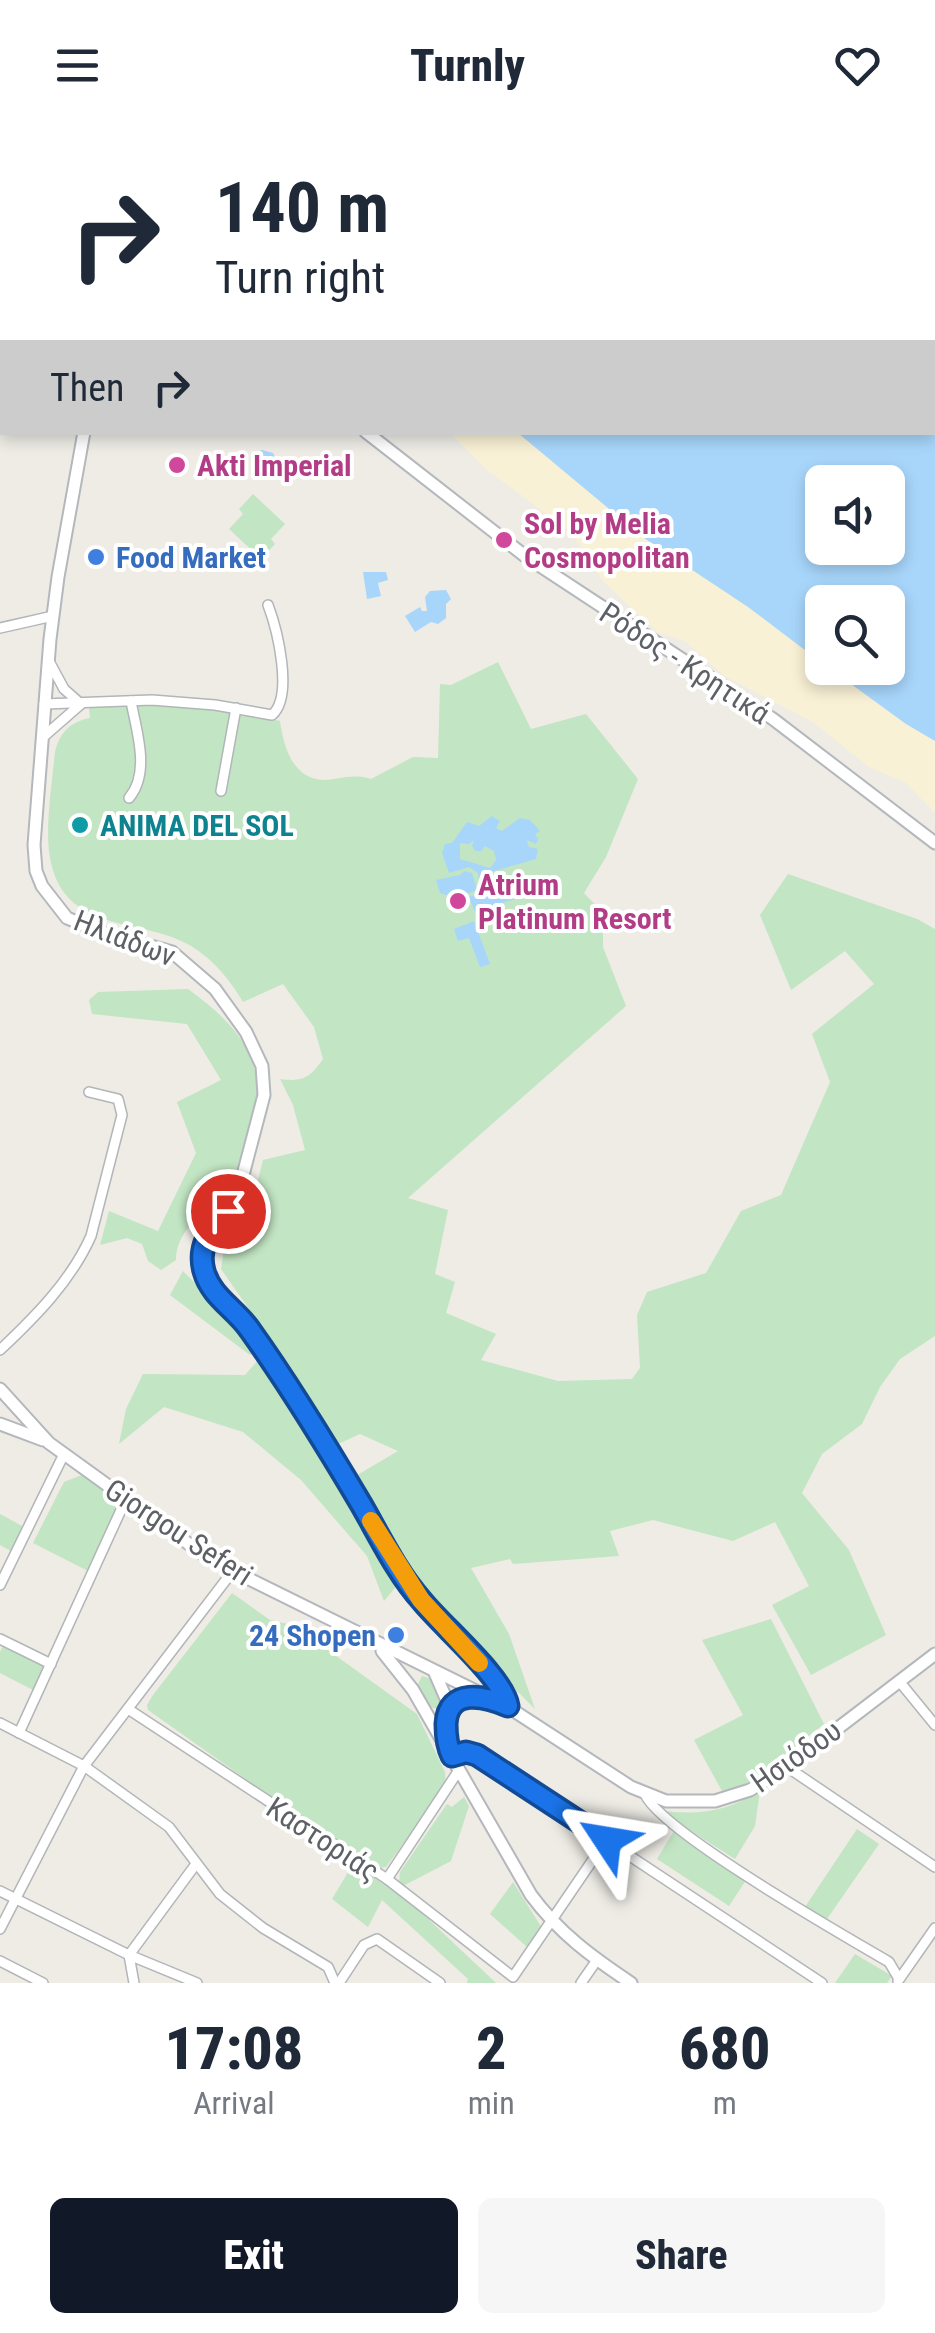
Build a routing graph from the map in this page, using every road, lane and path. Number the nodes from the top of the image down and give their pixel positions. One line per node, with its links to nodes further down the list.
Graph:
1 (83, 435): 4 (street, Ηλιάδων)
2 (370, 435): 14 (street, Ρόδος - Κρητικά)
3 (268, 605): 10 (street)
4 (53, 616): 5 (street); 6 (street, Ηλιάδων)
5 (0, 628)
6 (48, 658): 8 (street, Ηλιάδων); 9 (street)
7 (131, 700): 9 (street); 10 (street); 13 (street)
8 (44, 704): 9 (street); 11 (street, Ηλιάδων)
9 (81, 704): 11 (street)
10 (236, 708): 12 (street)
11 (42, 738): 31 (street, Ηλιάδων)
12 (221, 791)
13 (129, 798)
14 (907, 825): 15 (street); 16 (street)
15 (935, 844)
16 (935, 852)
17 (89, 1092): 18 (street)
18 (0, 1350)
19 (0, 1389): 21 (street)
20 (0, 1424): 21 (street)
21 (49, 1443): 22 (street, Giorgou Seferi)
22 (64, 1454): 23 (street, Giorgou Seferi); 25 (street)
23 (126, 1499): 24 (street, Giorgou Seferi); 29 (street)
24 (232, 1572): 27 (street, Giorgou Seferi); 36 (street)
25 (0, 1585)
26 (0, 1639): 29 (street)
27 (367, 1640): 30 (street, Giorgou Seferi); 33 (street)
28 (935, 1654): 32 (street, Ησιόδου)
29 (51, 1664): 41 (street)
30 (436, 1673): 33 (street); 34 (street, Ησιόδου); 37 (street)
31 (494, 1680): 34 (street); 35 (street, Ηλιάδων)
32 (898, 1681): 40 (street); 44 (street, Ησιόδου)
33 (414, 1690): 38 (street)
34 (490, 1698): 35 (street, Ησιόδου); 37 (street)
35 (508, 1706): 46 (street, Ησιόδου)
36 (128, 1710): 43 (street); 50 (street, Καστοριάς)
37 (448, 1712): 38 (street); 42 (street)
38 (428, 1715): 42 (street)
39 (0, 1723): 41 (street)
40 (935, 1725)
41 (19, 1732): 43 (street)
42 (450, 1751): 45 (street); 47 (street)
43 (84, 1766): 48 (street); 52 (street)
44 (786, 1767): 46 (street, Ησιόδου); 49 (street)
45 (459, 1770): 50 (street); 53 (street)
46 (645, 1794): 59 (street)
47 (607, 1840): 53 (street); 67 (street)
48 (196, 1864): 56 (street); 63 (street)
49 (935, 1868)
50 (387, 1880): 53 (street, Καστοριάς)
51 (0, 1890): 52 (street)
52 (16, 1898): 55 (street); 56 (street)
53 (552, 1923): 57 (street)
54 (935, 1928): 59 (street)
55 (0, 1929)
56 (129, 1956): 61 (street); 62 (street)
57 (597, 1960): 65 (street); 66 (street)
58 (0, 1962): 60 (street)
59 (898, 1981)
60 (43, 1983)
61 (134, 1983)
62 (196, 1983)
63 (337, 1983): 64 (street)
64 (440, 1983)
65 (581, 1983)
66 (630, 1983)
67 (822, 1983)

